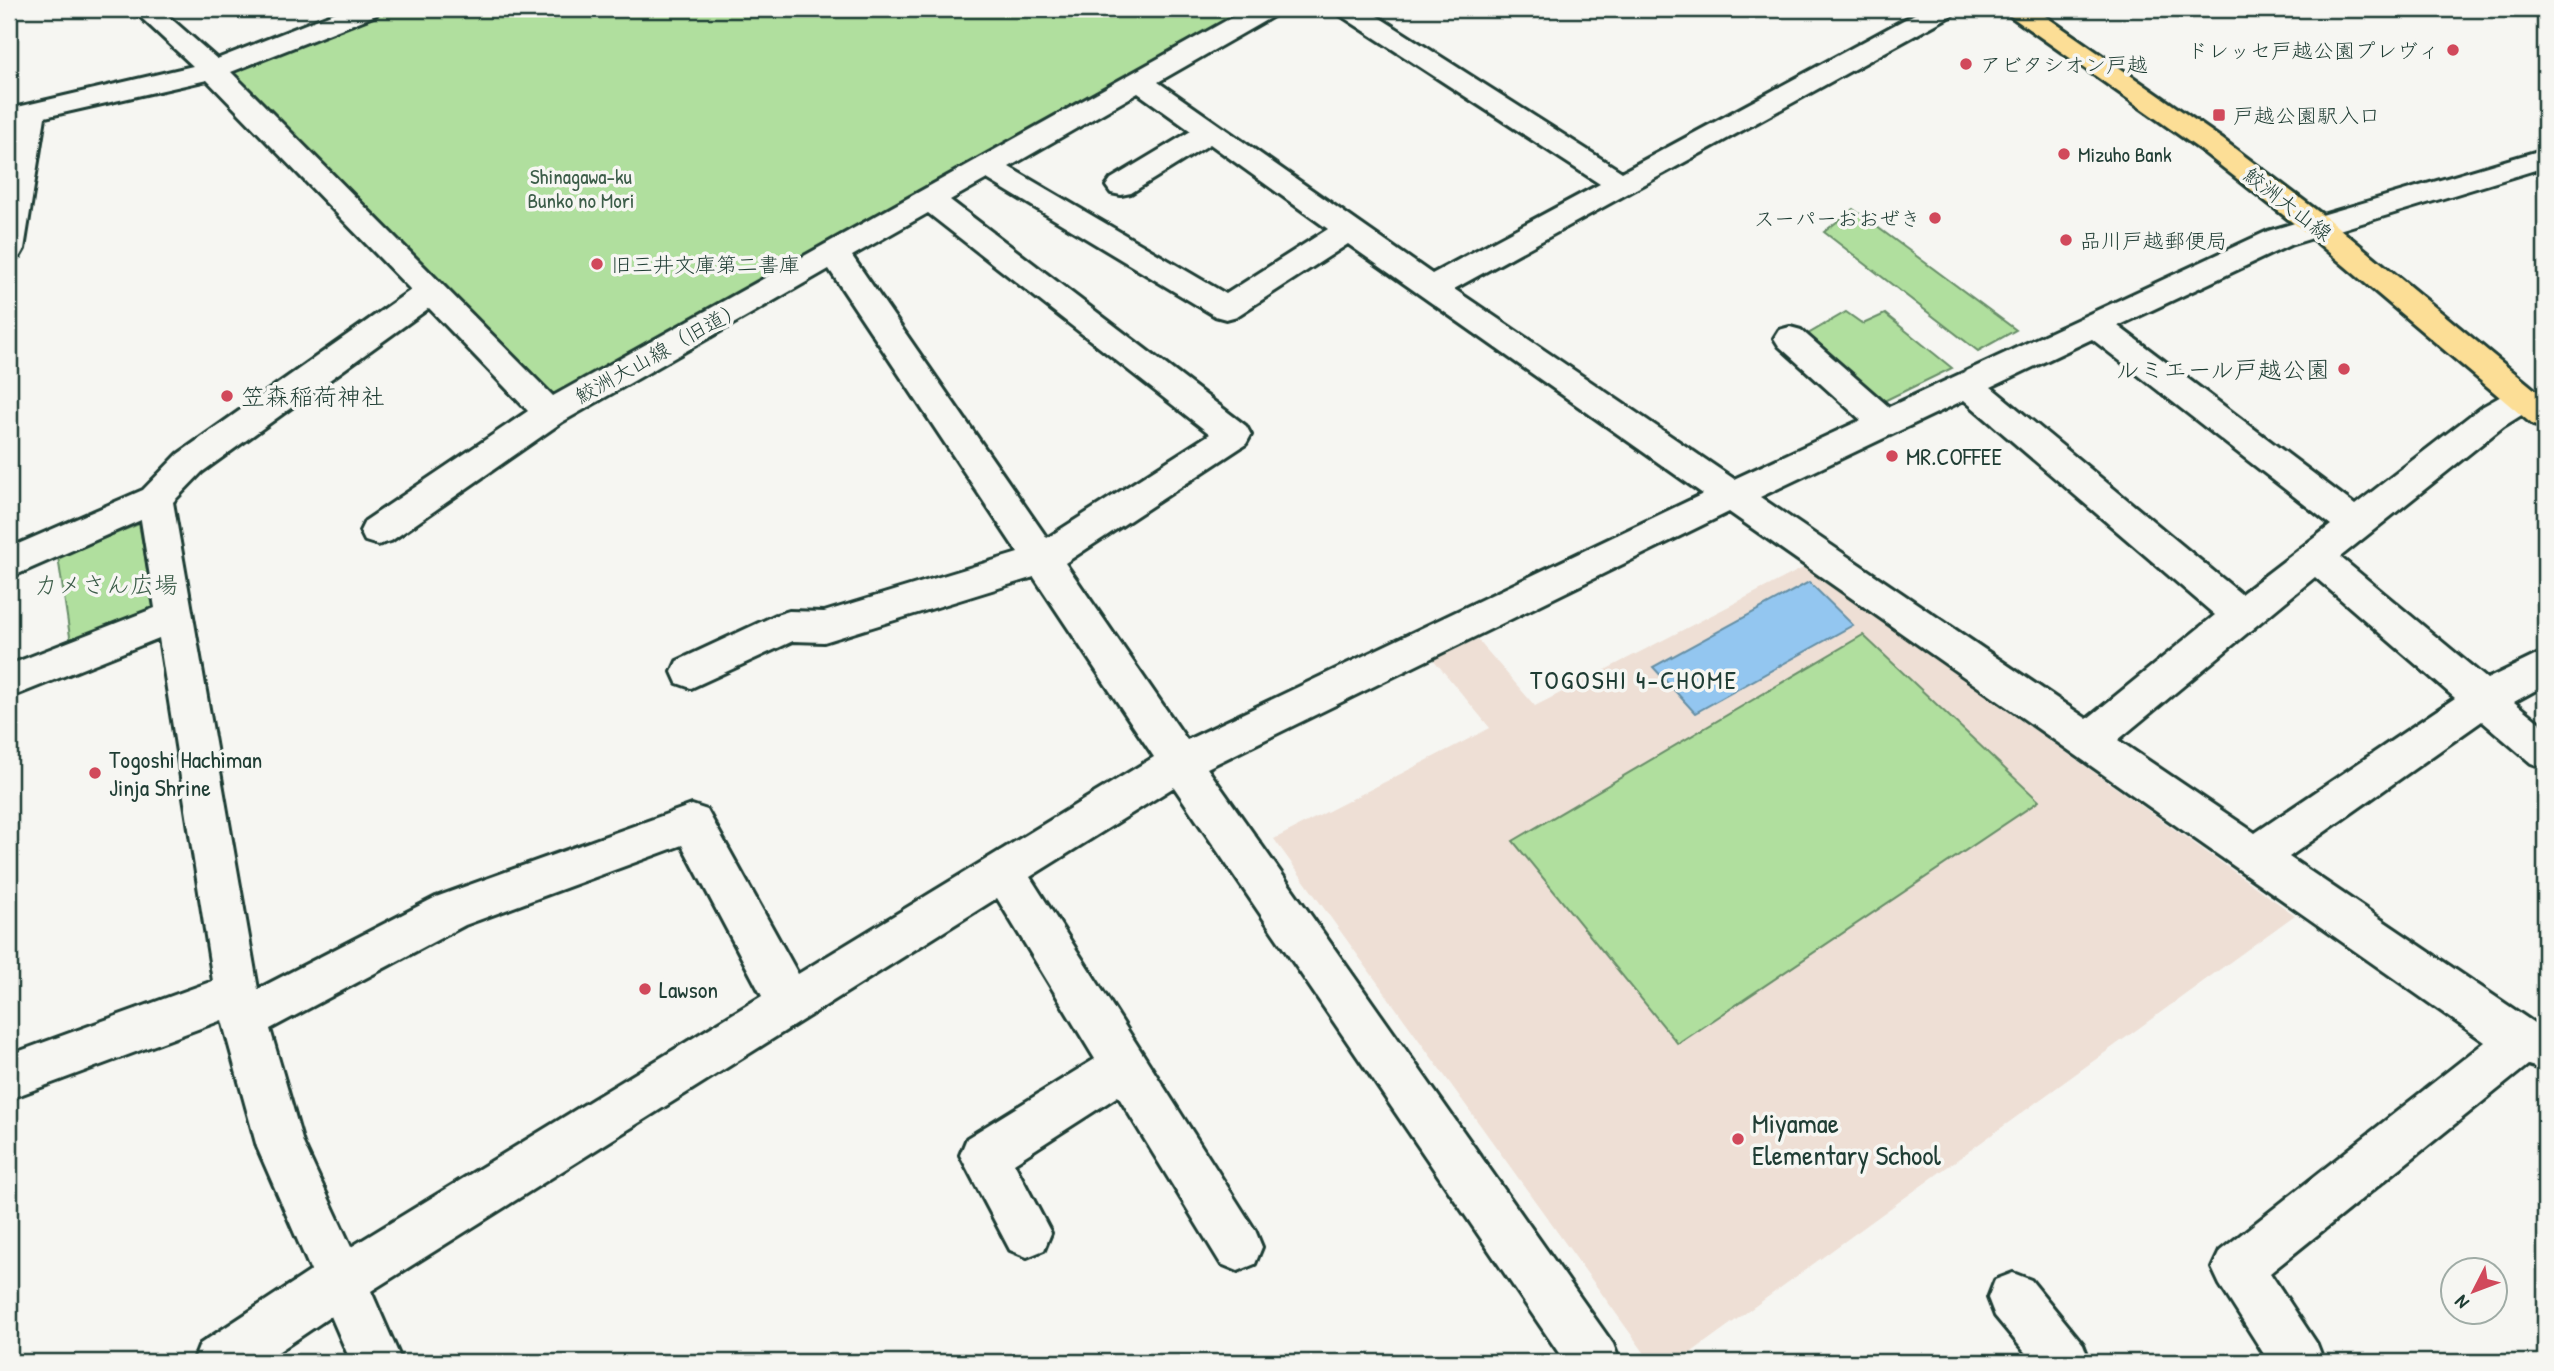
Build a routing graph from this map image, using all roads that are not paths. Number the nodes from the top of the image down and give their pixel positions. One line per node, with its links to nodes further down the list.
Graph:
1 (145, 9): 7 (street, 鮫洲大山線（旧道）)
2 (367, 9): 7 (street)
3 (1266, 9): 8 (street, 鮫洲大山線（旧道）)
4 (1349, 9): 13 (street)
5 (1943, 9): 13 (street)
6 (2018, 9): 16 (main road, 鮫洲大山線)
7 (213, 70): 9 (street); 21 (street, 鮫洲大山線（旧道）)
8 (1139, 81): 10 (street); 12 (street, 鮫洲大山線（旧道）)
9 (20, 115): 18 (street)
10 (1210, 132): 14 (street); 17 (street)
11 (2545, 158): 16 (street)
12 (988, 167): 15 (street, 鮫洲大山線（旧道）); 17 (street)
13 (1619, 183): 20 (street)
14 (1121, 186)
15 (931, 200): 19 (street, 鮫洲大山線（旧道）); 33 (street)
16 (2316, 226): 22 (street); 25 (main road, 鮫洲大山線)
17 (1348, 230): 20 (street)
18 (9, 248)
19 (835, 255): 26 (street, 鮫洲大山線（旧道）); 33 (street)
20 (1431, 288): 28 (street)
21 (430, 292): 26 (street, 鮫洲大山線（旧道）); 29 (street)
22 (2095, 325): 24 (street); 30 (street)
23 (1790, 338): 27 (street)
24 (1966, 384): 27 (street); 35 (street)
25 (2535, 407): 30 (street)
26 (550, 413): 31 (street)
27 (1885, 423): 28 (street)
28 (1734, 495): 41 (street); 43 (street)
29 (155, 499): 34 (street); 36 (street)
30 (2356, 524): 32 (street)
31 (378, 531)
32 (2315, 556): 35 (street); 40 (street)
33 (1042, 560): 38 (street); 43 (street)
34 (9, 564)
35 (2241, 615): 41 (street)
36 (174, 616): 39 (street); 47 (street)
37 (2545, 667): 40 (street)
38 (691, 672)
39 (9, 682)
40 (2484, 699): 42 (street); 44 (street)
41 (2088, 742): 44 (street)
42 (2545, 751)
43 (1180, 762): 45 (street); 57 (street)
44 (2255, 857): 48 (street)
45 (1003, 871): 46 (street); 49 (street)
46 (790, 1003): 47 (street); 53 (street)
47 (241, 1006): 50 (street); 53 (street)
48 (2534, 1045): 59 (street)
49 (1126, 1065): 51 (street); 52 (street)
50 (9, 1077)
51 (1027, 1233)
52 (1238, 1247)
53 (339, 1282): 55 (street); 56 (street)
54 (2013, 1298): 58 (street)
55 (218, 1362)
56 (377, 1362)
57 (1595, 1362)
58 (2065, 1362)
59 (2299, 1362)

